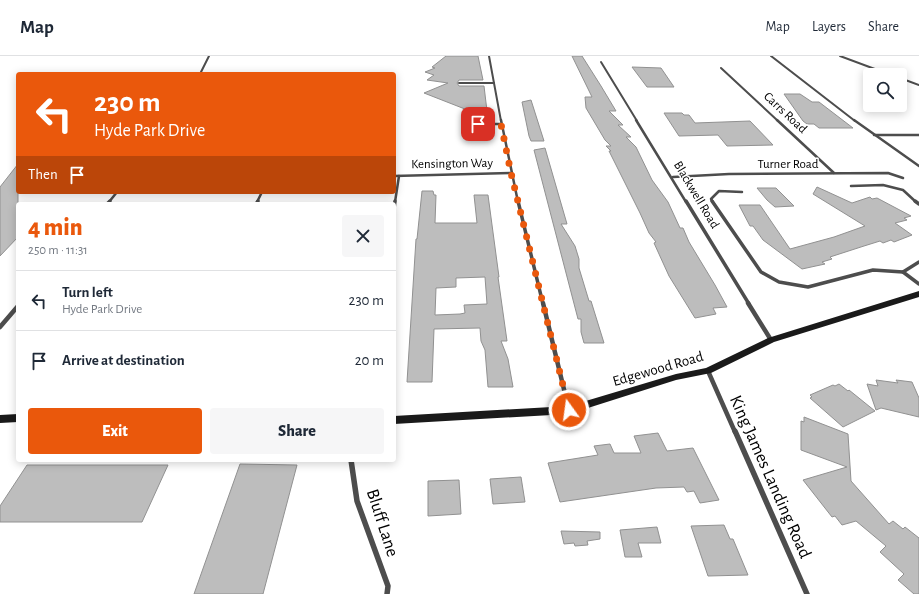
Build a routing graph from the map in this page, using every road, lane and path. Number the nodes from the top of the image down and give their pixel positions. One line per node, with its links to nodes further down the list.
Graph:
1 (209, 56): 8 (street)
2 (489, 56): 11 (street)
3 (771, 56): 15 (street)
4 (840, 56): 7 (street)
5 (601, 62): 21 (street, Blackwell Road)
6 (721, 68): 19 (street, Carrs Road)
7 (872, 68)
8 (201, 72)
9 (907, 81): 12 (street)
10 (459, 83): 11 (street)
11 (494, 83): 14 (street)
12 (919, 85)
13 (466, 124): 14 (street)
14 (501, 124): 18 (street)
15 (874, 135): 16 (street); 17 (street)
16 (919, 135)
17 (919, 166)
18 (511, 173): 20 (street, Kensington Way); 37 (street)
19 (834, 174): 21 (street, Turner Road); 22 (street, Turner Road)
20 (399, 176): 27 (street)
21 (673, 177): 35 (street, Blackwell Road)
22 (903, 178)
23 (851, 186): 28 (street)
24 (742, 192): 30 (street)
25 (116, 194): 26 (street)
26 (109, 202)
27 (395, 202)
28 (919, 204)
29 (919, 262): 30 (street)
30 (902, 272): 31 (street)
31 (919, 284)
32 (919, 294): 35 (street, Edgewood Road)
33 (16, 308): 34 (street)
34 (0, 327)
35 (771, 340): 36 (street, Edgewood Road)
36 (708, 371): 37 (street, Edgewood Road); 43 (street, King James Landing Road)
37 (569, 410): 40 (street, Edgewood Road)
38 (0, 418): 39 (street)
39 (16, 418)
40 (396, 420)
41 (351, 462): 42 (street, Bluff Lane)
42 (387, 594)
43 (807, 594)

